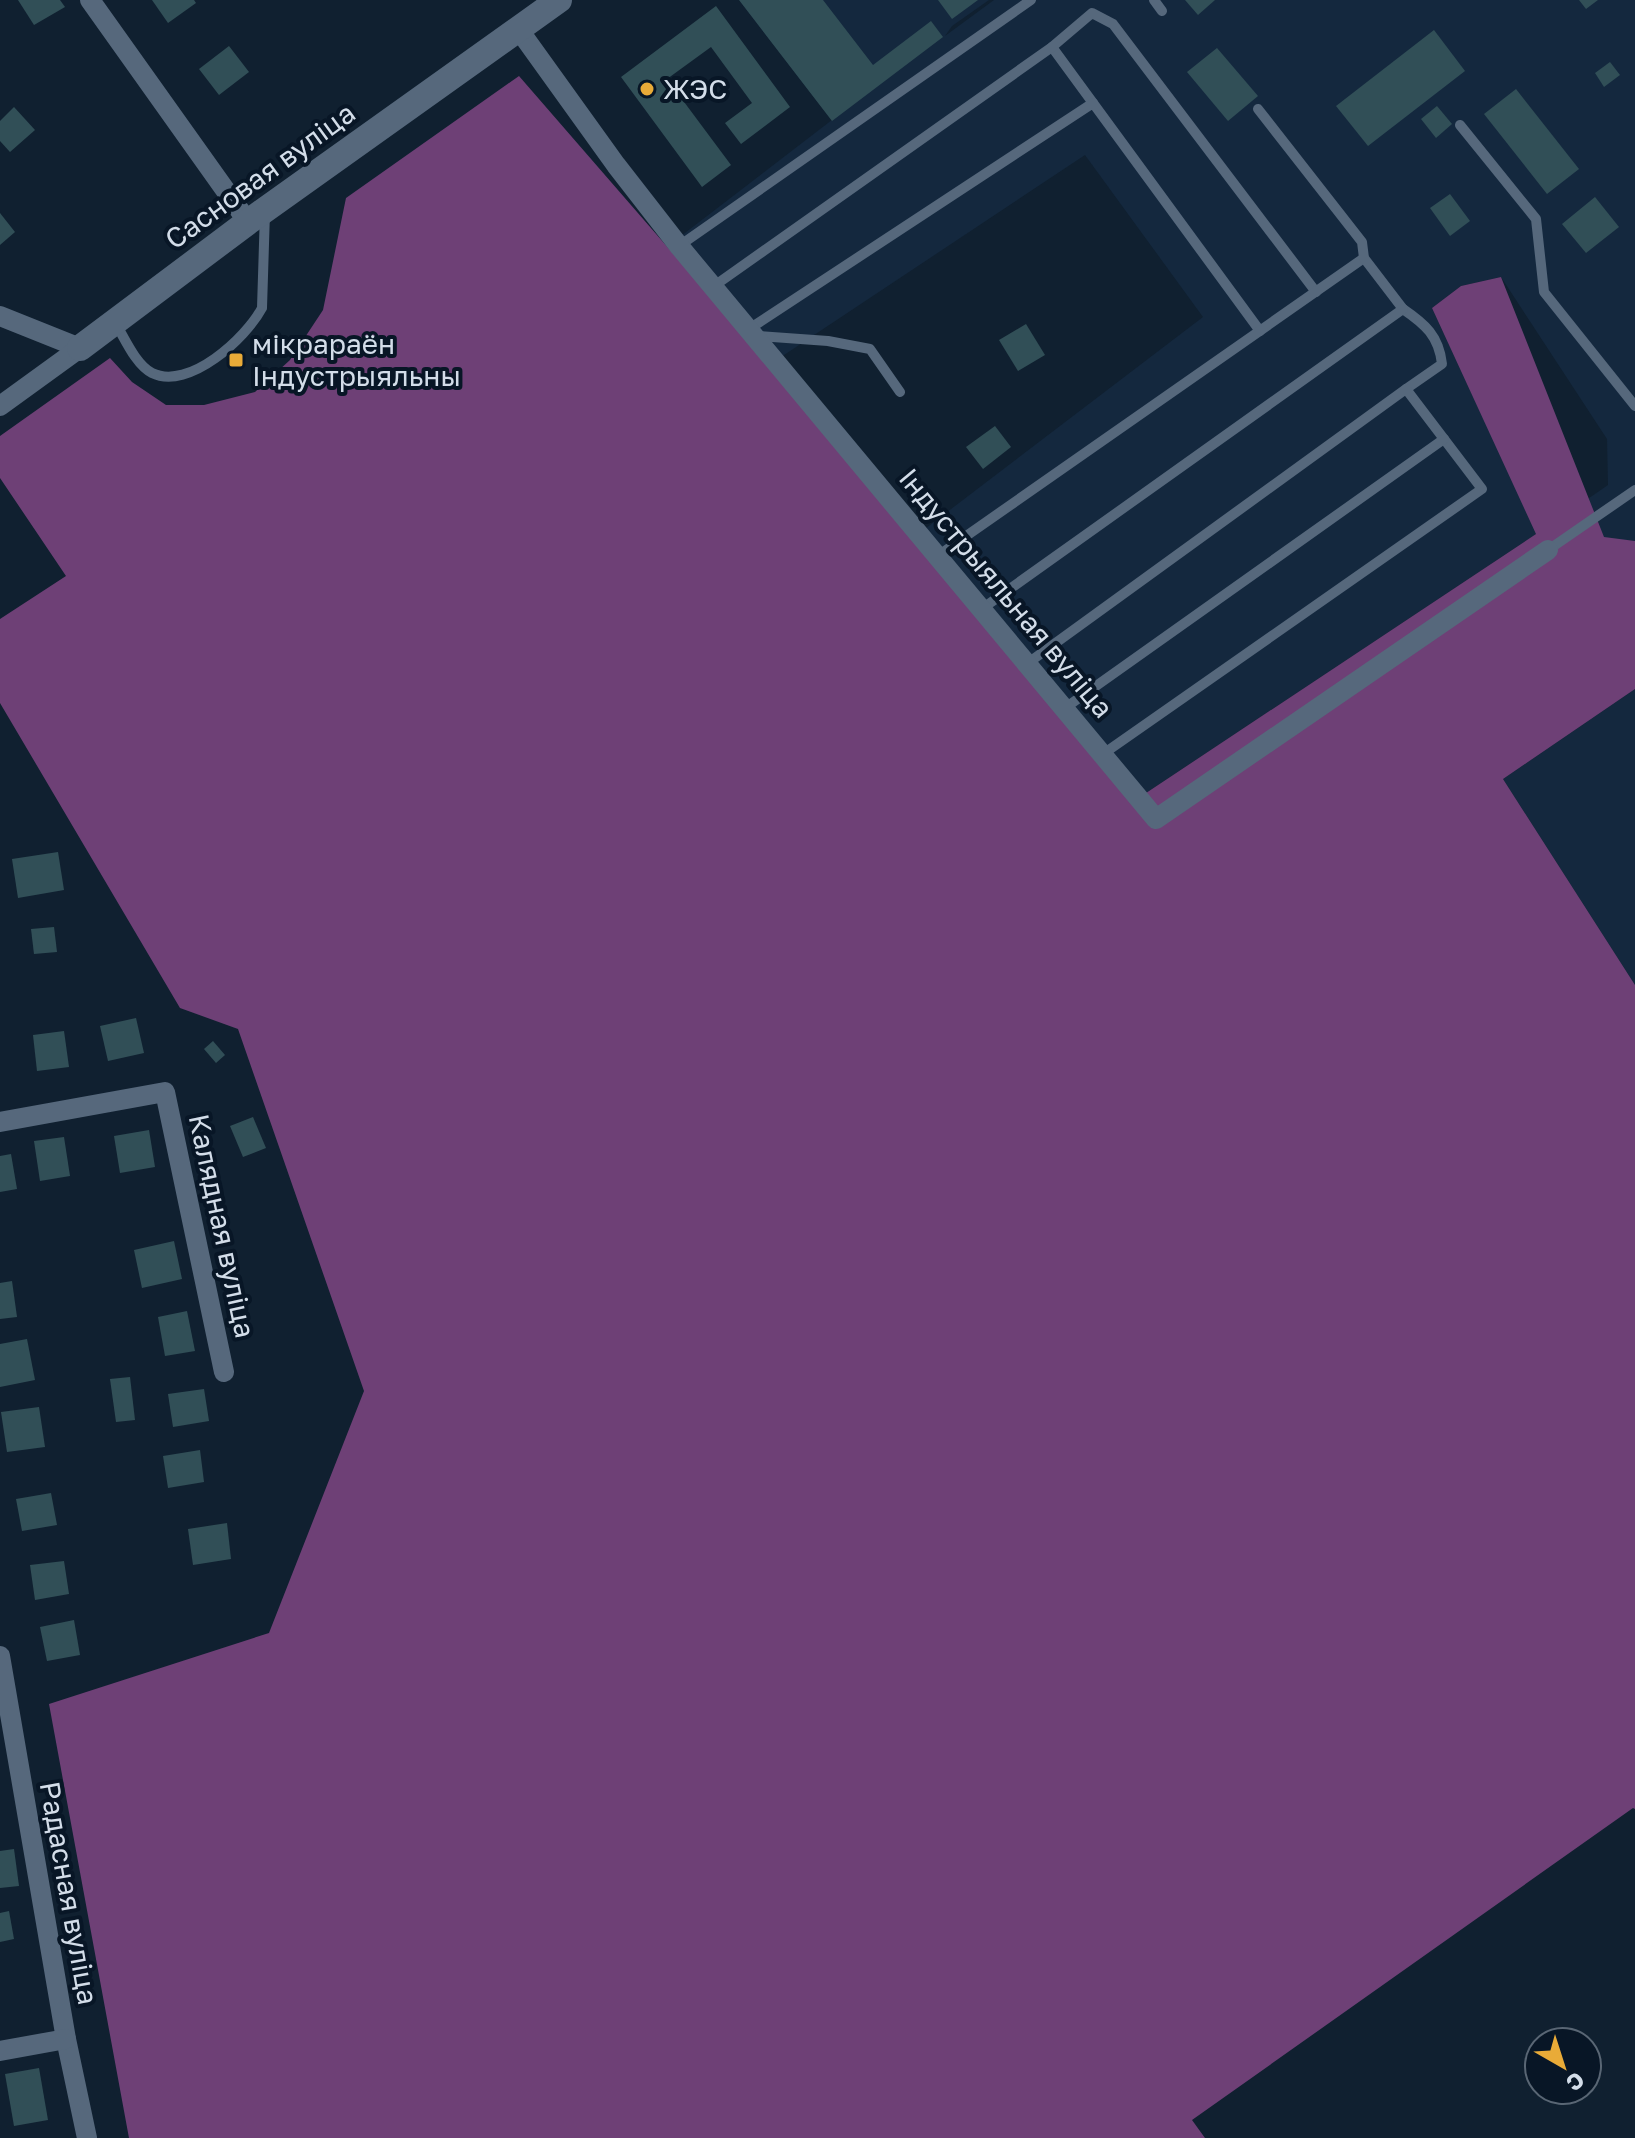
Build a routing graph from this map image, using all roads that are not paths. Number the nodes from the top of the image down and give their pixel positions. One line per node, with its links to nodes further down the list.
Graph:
1 (90, 0): 11 (street)
2 (559, 0): 6 (street, Сасновая вуліца)
3 (1031, 0): 12 (lane)
4 (1154, 0): 5 (lane)
5 (1162, 11)
6 (519, 30): 11 (street, Сасновая вуліца); 12 (street, Індустрыяльная вуліца)
7 (1052, 47): 8 (lane); 14 (lane); 15 (lane)
8 (1093, 103): 19 (lane); 20 (lane)
9 (1258, 109): 13 (lane)
10 (1460, 125): 25 (lane)
11 (257, 216): 18 (street, Сасновая вуліца); 18 (lane)
12 (679, 246): 14 (street, Індустрыяльная вуліца)
13 (1364, 258): 15 (lane); 16 (lane)
14 (714, 286): 20 (street, Індустрыяльная вуліца)
15 (1316, 292): 19 (lane)
16 (1403, 309): 22 (lane); 30 (lane)
17 (0, 316): 21 (street)
18 (115, 322): 21 (street, Сасновая вуліца)
19 (1260, 331): 29 (lane)
20 (752, 332): 23 (lane); 29 (street, Індустрыяльная вуліца)
21 (80, 348): 24 (street, Сасновая вуліца)
22 (1406, 389): 26 (lane); 31 (lane)
23 (900, 392)
24 (0, 406)
25 (1635, 406)
26 (1444, 439): 32 (lane); 33 (lane)
27 (1635, 490): 28 (lane)
28 (1548, 550): 33 (street, Індустрыяльная вуліца)
29 (939, 555): 30 (street, Індустрыяльная вуліца)
30 (983, 608): 31 (street, Індустрыяльная вуліца)
31 (1028, 663): 32 (street, Індустрыяльная вуліца)
32 (1065, 708): 33 (street, Індустрыяльная вуліца)
33 (1103, 754)
34 (0, 1122): 35 (street, Калядная вуліца)
35 (224, 1372)
36 (0, 1656): 37 (street, Радасная вуліца)
37 (66, 2039): 38 (street); 39 (street, Радасная вуліца)
38 (0, 2051)
39 (87, 2138)

